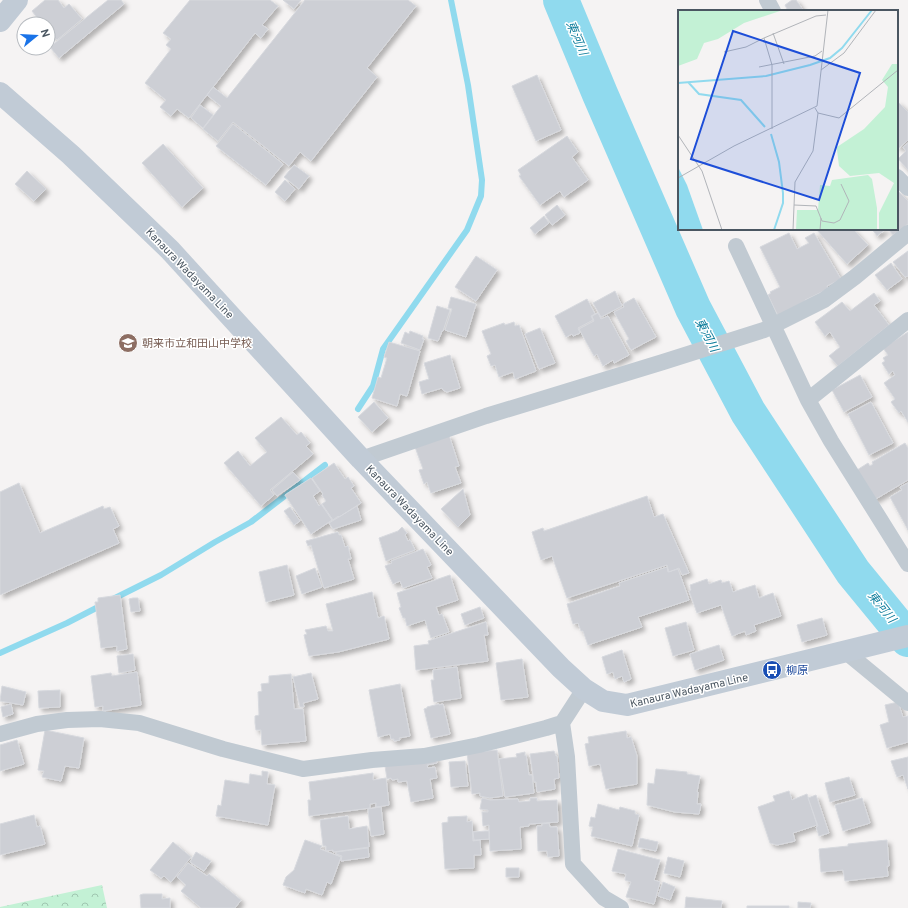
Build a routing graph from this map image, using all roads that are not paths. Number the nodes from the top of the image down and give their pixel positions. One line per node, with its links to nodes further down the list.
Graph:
1 (17, 0): 4 (main road)
2 (767, 0): 3 (street)
3 (773, 10)
4 (0, 21)
5 (0, 93): 13 (main road, Kanaura Wadayama Line)
6 (898, 178): 7 (street)
7 (908, 188)
8 (908, 233): 11 (street)
9 (736, 246): 11 (street)
10 (908, 320): 12 (street)
11 (768, 328): 12 (street); 13 (street)
12 (808, 400): 14 (street)
13 (361, 459): 17 (main road, Kanaura Wadayama Line)
14 (908, 564)
15 (908, 636): 16 (main road, Kanaura Wadayama Line)
16 (851, 651): 17 (main road, Kanaura Wadayama Line); 18 (street)
17 (584, 689): 19 (street)
18 (908, 703)
19 (562, 723): 20 (street); 21 (street)
20 (0, 734)
21 (620, 908)

